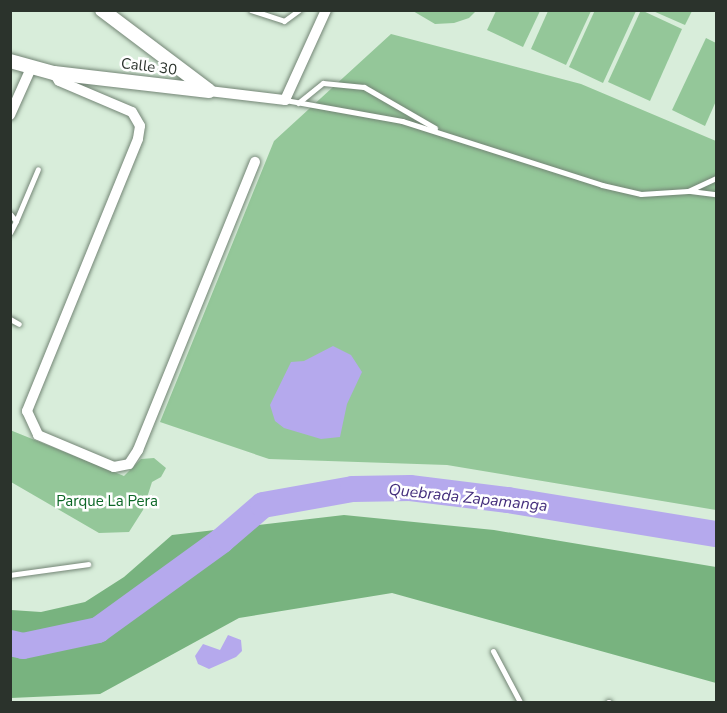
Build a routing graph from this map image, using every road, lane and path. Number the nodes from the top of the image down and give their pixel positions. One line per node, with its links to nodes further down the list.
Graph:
1 (102, 10): 8 (street)
2 (251, 10): 3 (lane)
3 (299, 10)
4 (326, 10): 9 (street)
5 (10, 61): 6 (street, Calle 30)
6 (31, 68): 7 (street, Calle 30); 11 (street)
7 (54, 73): 8 (street, Calle 30); 13 (street)
8 (209, 91): 9 (street, Calle 30)
9 (285, 100): 10 (lane)
10 (298, 103): 12 (lane); 12 (lane)
11 (10, 115)
12 (442, 132): 16 (lane)
13 (255, 162)
14 (38, 169): 19 (lane)
15 (717, 178): 16 (lane)
16 (688, 191): 17 (lane)
17 (717, 194)
18 (10, 214): 19 (lane)
19 (16, 221): 20 (lane)
20 (10, 233)
21 (10, 319): 22 (lane)
22 (19, 324)
23 (88, 564): 24 (lane)
24 (10, 575)
25 (493, 651): 26 (lane)
26 (520, 702)

